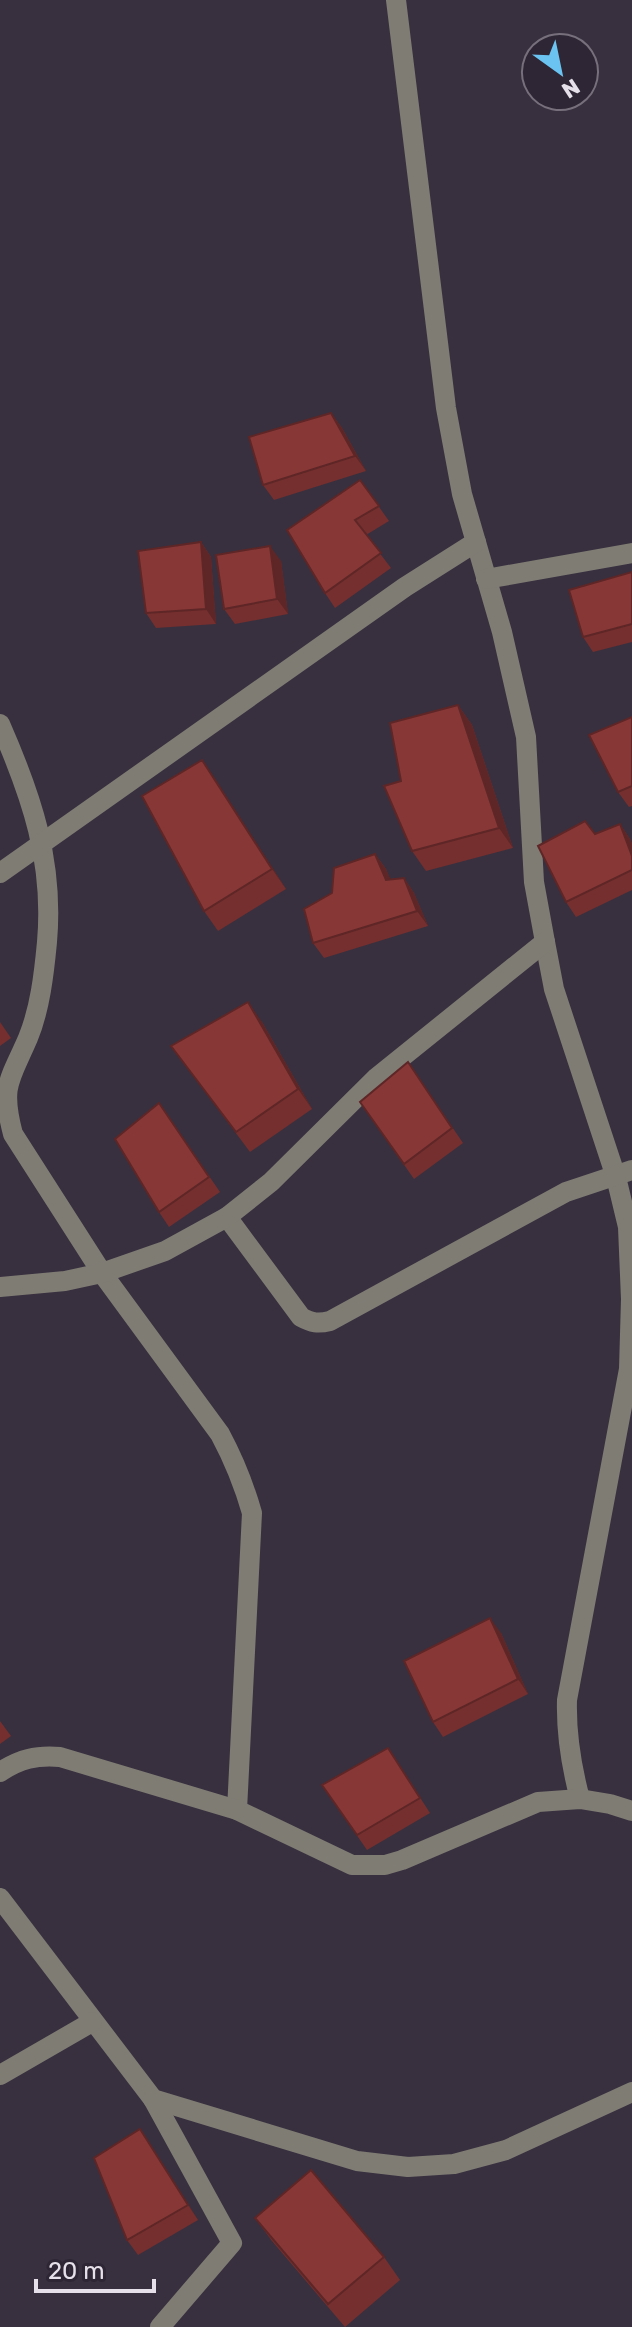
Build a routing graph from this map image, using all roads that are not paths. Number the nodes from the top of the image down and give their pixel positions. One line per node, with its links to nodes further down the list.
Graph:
1 (396, 0): 2 (street)
2 (476, 542): 4 (street); 6 (street)
3 (632, 553): 4 (street)
4 (486, 579): 8 (street)
5 (0, 724): 6 (street)
6 (43, 844): 7 (street); 11 (street)
7 (0, 873)
8 (545, 942): 9 (street); 10 (street)
9 (624, 1173): 10 (street); 14 (street)
10 (227, 1217): 11 (street)
11 (102, 1273): 12 (street); 15 (street)
12 (0, 1287)
13 (0, 1772): 15 (street)
14 (580, 1799): 15 (street); 16 (street)
15 (237, 1810)
16 (632, 1811)
17 (0, 1898): 18 (street)
18 (92, 2022): 19 (street); 21 (street)
19 (0, 2075)
20 (632, 2092): 21 (street)
21 (153, 2099): 22 (street)
22 (160, 2327)

